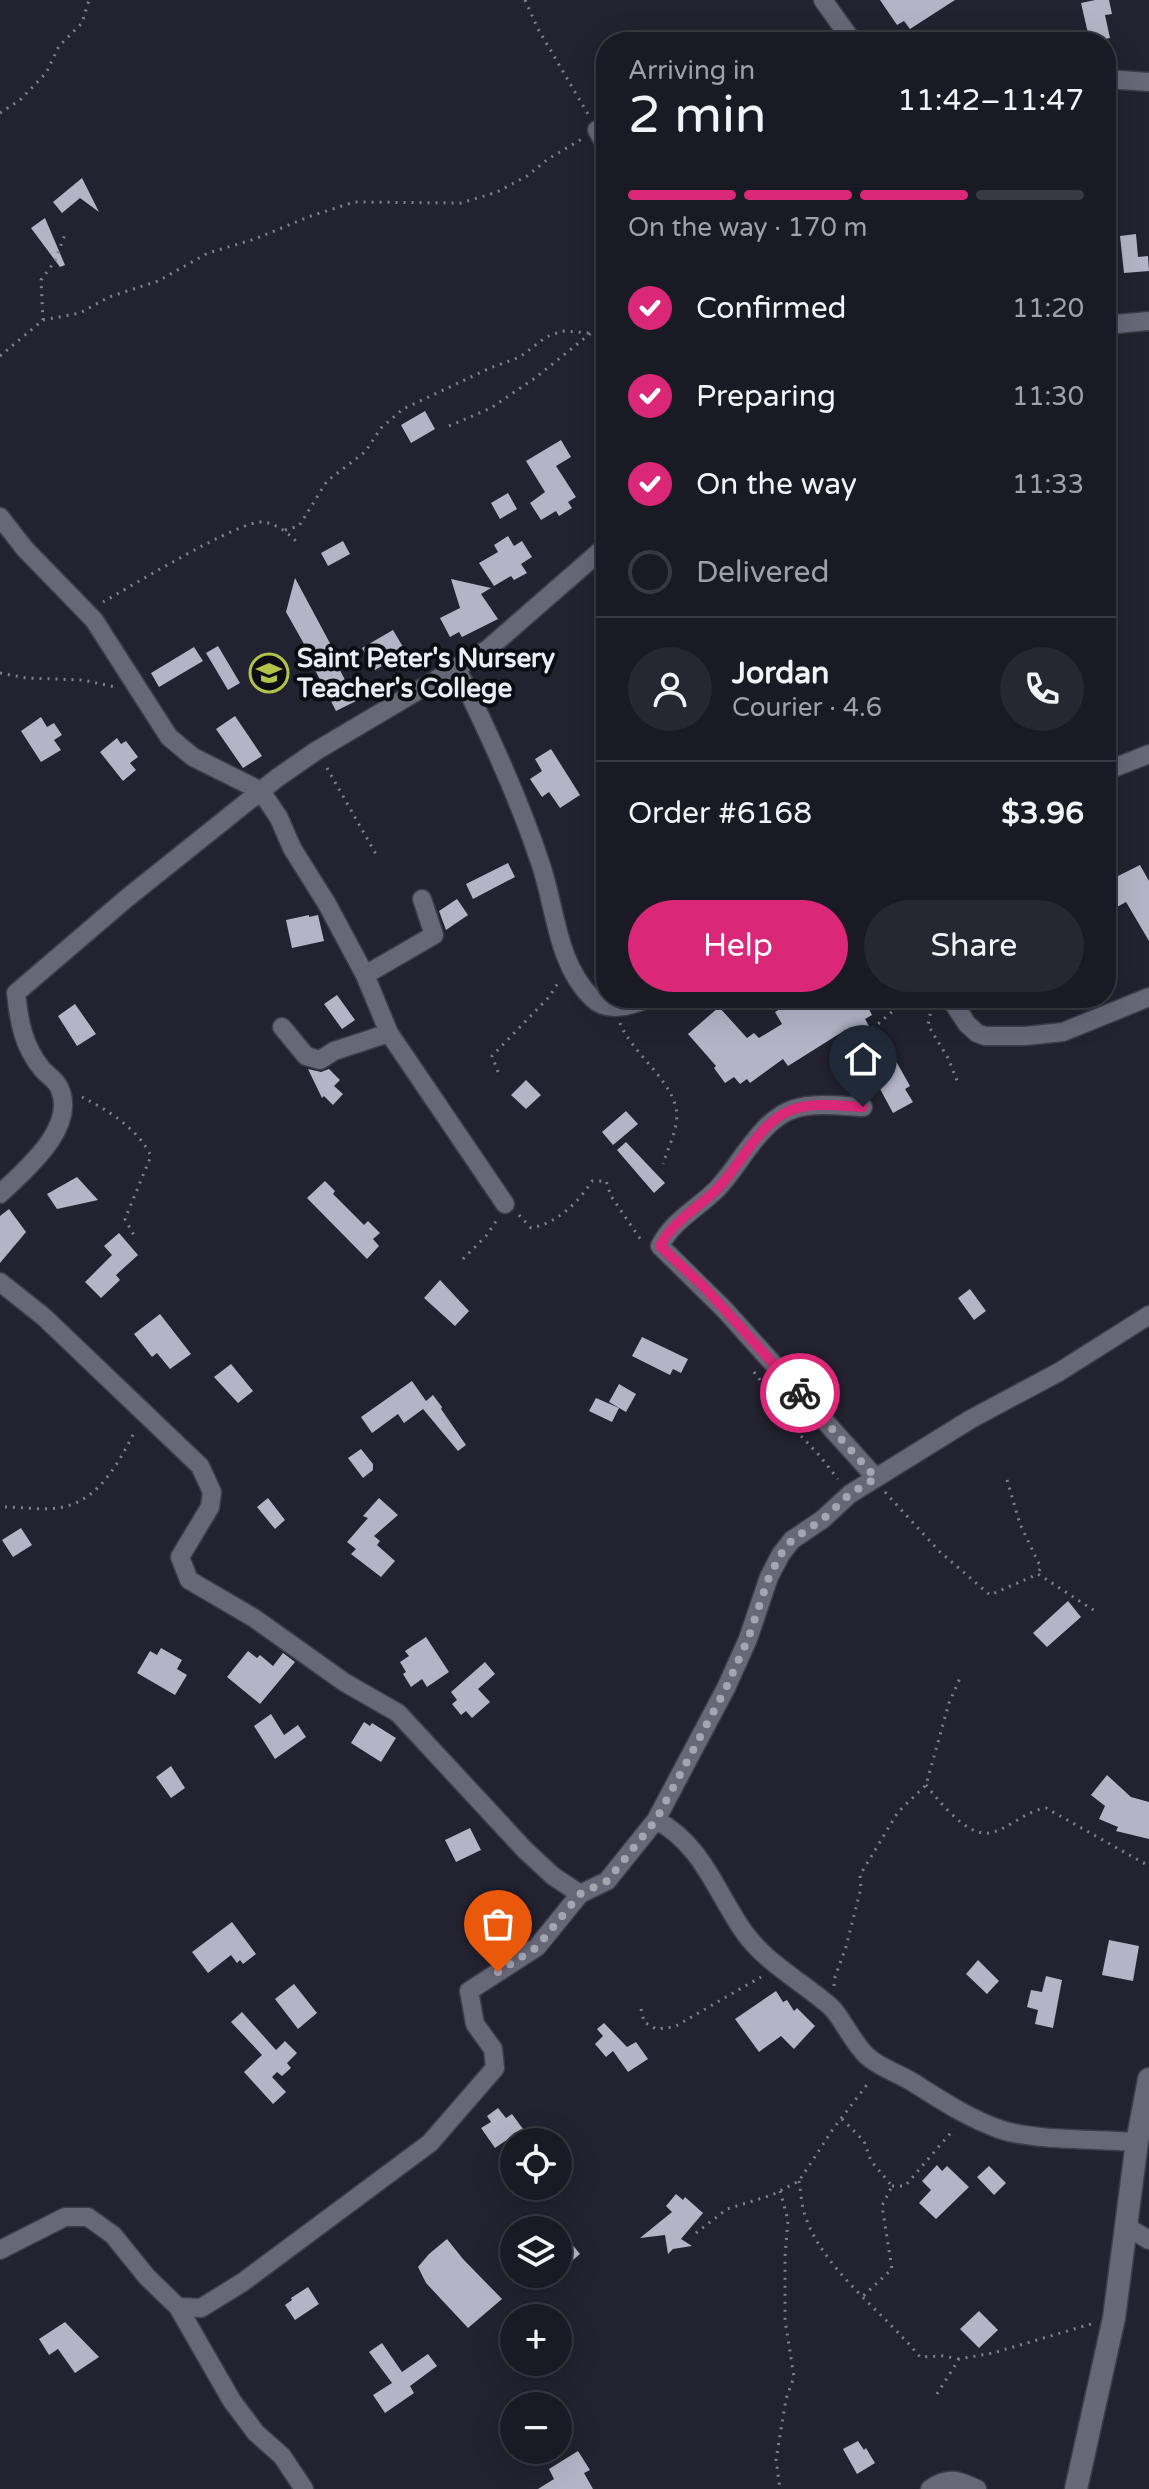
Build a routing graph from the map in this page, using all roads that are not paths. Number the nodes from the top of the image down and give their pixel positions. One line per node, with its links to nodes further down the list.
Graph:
1 (823, 0): 2 (street)
2 (846, 32)
3 (1116, 80): 4 (street)
4 (1149, 82)
5 (1149, 321): 6 (street)
6 (1116, 324)
7 (0, 517): 12 (street)
8 (596, 555): 9 (street)
9 (457, 669): 12 (street); 17 (street)
10 (1149, 754): 11 (street)
11 (1116, 767)
12 (261, 791): 14 (street); 15 (street)
13 (422, 899): 14 (street)
14 (365, 975): 20 (street)
15 (8, 990): 22 (street)
16 (1149, 997): 18 (street)
17 (596, 1002)
18 (957, 1008)
19 (282, 1027): 20 (street)
20 (389, 1033): 23 (street)
21 (863, 1107): 26 (street)
22 (0, 1194)
23 (505, 1204)
24 (0, 1282): 28 (street)
25 (1149, 1315): 26 (street)
26 (876, 1478): 27 (street)
27 (656, 1820): 28 (street); 30 (street)
28 (580, 1894): 34 (street)
29 (1149, 2079): 30 (street)
30 (1137, 2142): 31 (street)
31 (1127, 2227): 32 (street); 38 (street)
32 (1149, 2240)
33 (0, 2250): 34 (street)
34 (178, 2307): 35 (street)
35 (304, 2489)
36 (930, 2489): 37 (street)
37 (977, 2489)
38 (1076, 2489)

